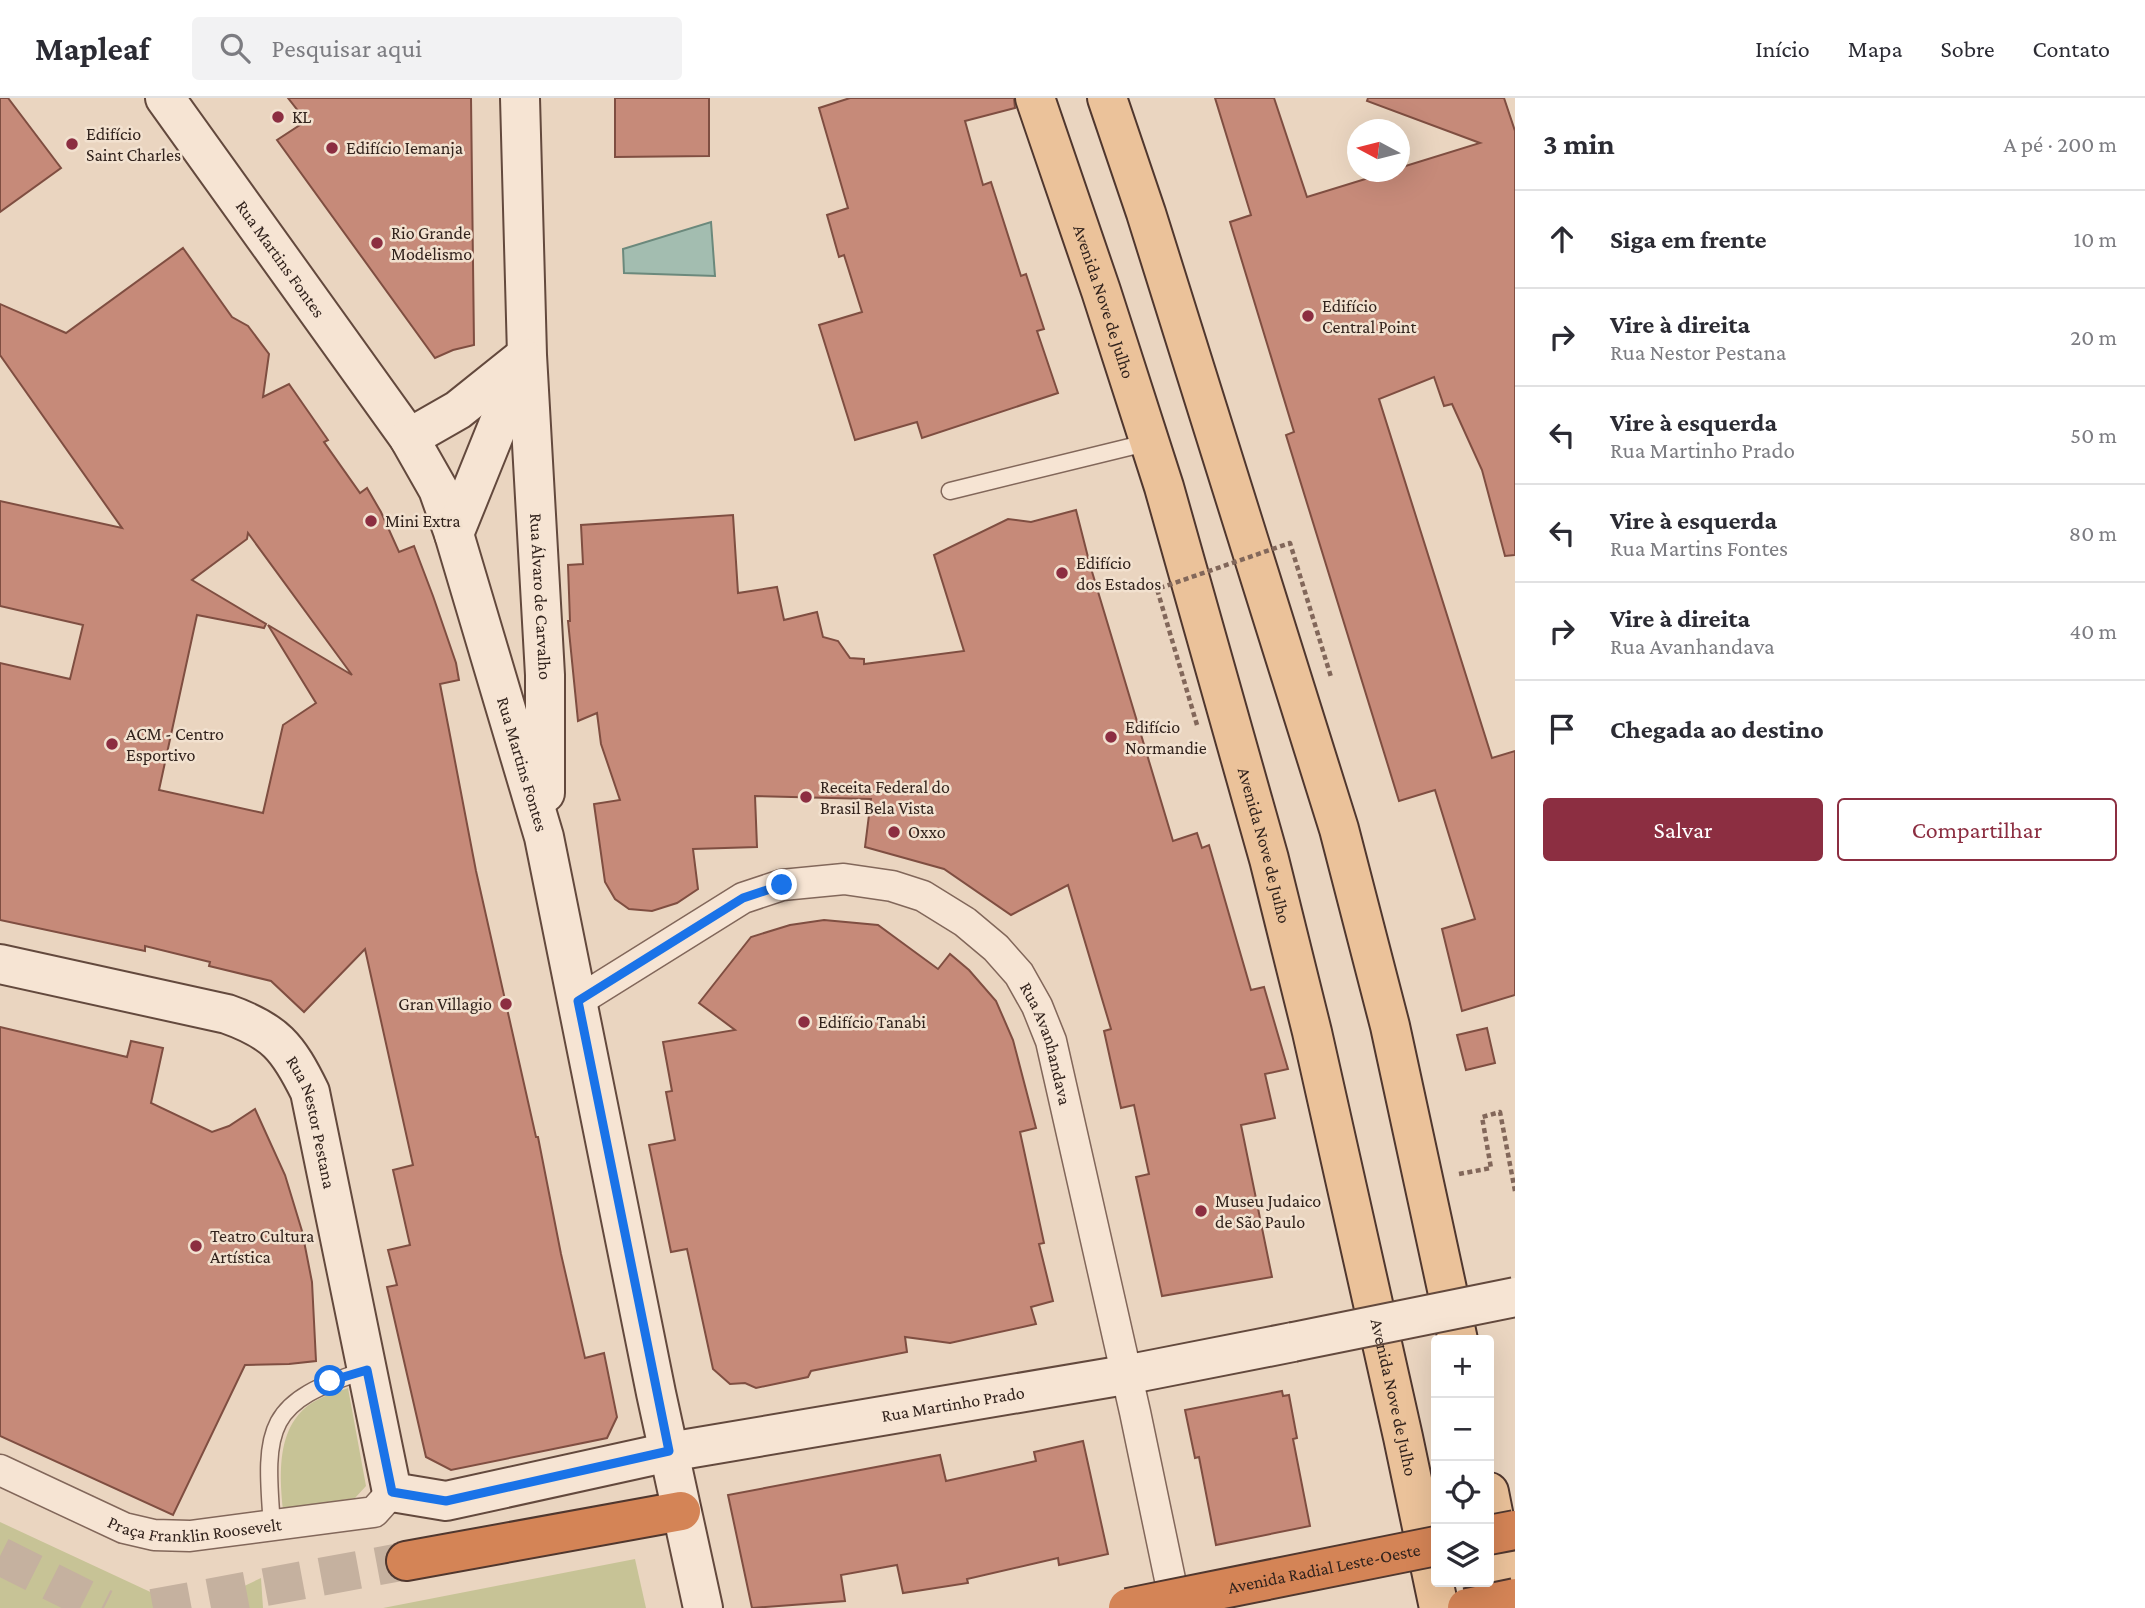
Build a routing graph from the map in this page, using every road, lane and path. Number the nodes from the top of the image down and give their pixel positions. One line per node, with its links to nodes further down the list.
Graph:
1 (165, 98): 6 (main road, Rua Martins Fontes)
2 (520, 98): 5 (main road, Rua Álvaro de Carvalho)
3 (1035, 98): 7 (main road, Avenida Nove de Julho)
4 (1107, 98): 15 (main road)
5 (527, 355): 6 (main road); 9 (main road, Rua Álvaro de Carvalho); 12 (main road, Rua Álvaro de Carvalho)
6 (409, 438): 9 (main road, Rua Martins Fontes)
7 (1150, 442): 8 (lane); 35 (main road, Avenida Nove de Julho)
8 (950, 491)
9 (454, 534): 12 (main road, Rua Martins Fontes)
10 (1331, 677): 11 (path, bridge)
11 (1197, 724)
12 (544, 837): 14 (main road, Rua Martins Fontes)
13 (0, 964): 19 (main road, Rua Nestor Pestana)
14 (578, 1001): 20 (street, Rua Avanhandava); 21 (main road, Rua Martins Fontes)
15 (1424, 1181): 16 (path); 18 (main road)
16 (1515, 1191)
17 (1515, 1297): 20 (main road, Rua Martinho Prado, bridge)
18 (1457, 1335)
19 (367, 1370): 23 (main road, Rua Nestor Pestana); 26 (lane)
20 (1125, 1375): 21 (main road, Rua Martinho Prado); 34 (street, Rua Avanhandava)
21 (669, 1451): 23 (main road, Rua Martinho Prado); 24 (main road, Rua Martins Fontes)
22 (0, 1470): 26 (street, Praça Franklin Roosevelt)
23 (392, 1492): 26 (street, Praça Franklin Roosevelt)
24 (681, 1511): 30 (highway); 32 (main road, Rua Martins Fontes)
25 (1494, 1517): 37 (main road)
26 (272, 1525)
27 (1515, 1530): 28 (highway, bridge)
28 (1494, 1534)
29 (1431, 1547): 33 (highway, Avenida Radial Leste-Oeste, bridge)
30 (405, 1561)
31 (1515, 1598): 36 (highway, bridge)
32 (703, 1608)
33 (1128, 1608)
34 (1176, 1608)
35 (1439, 1608)
36 (1467, 1608)
37 (1512, 1608)

